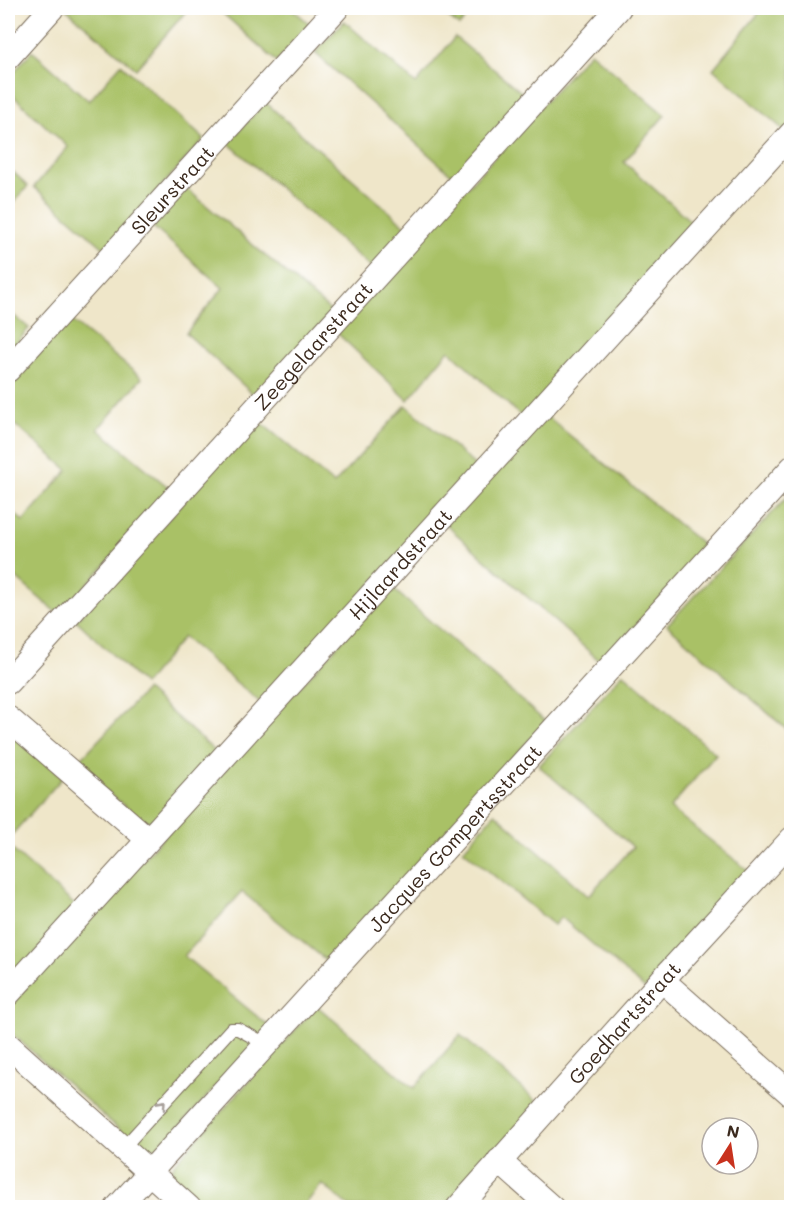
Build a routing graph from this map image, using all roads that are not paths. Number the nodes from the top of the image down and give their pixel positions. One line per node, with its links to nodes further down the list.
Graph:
1 (52, 8): 4 (street)
2 (337, 8): 6 (street, Sleurstraat)
3 (619, 8): 8 (street, Zeegelaarstraat)
4 (8, 57)
5 (792, 133): 10 (street, Hijlaardstraat)
6 (8, 370)
7 (792, 468): 14 (street, Jacques Gompertsstraat)
8 (8, 682)
9 (8, 718): 10 (street)
10 (148, 839): 13 (street, Hijlaardstraat)
11 (792, 839): 12 (street, Goedhartstraat)
12 (662, 980): 16 (street); 18 (street, Goedhartstraat)
13 (8, 994)
14 (266, 1044): 17 (lane, one-way to 14); 19 (street, Jacques Gompertsstraat)
15 (8, 1046): 17 (street)
16 (792, 1095)
17 (123, 1148): 19 (street)
18 (499, 1161): 22 (street, Goedhartstraat); 23 (street)
19 (149, 1172): 20 (street, Jacques Gompertsstraat); 21 (street)
20 (117, 1208)
21 (189, 1208)
22 (458, 1208)
23 (552, 1208)

